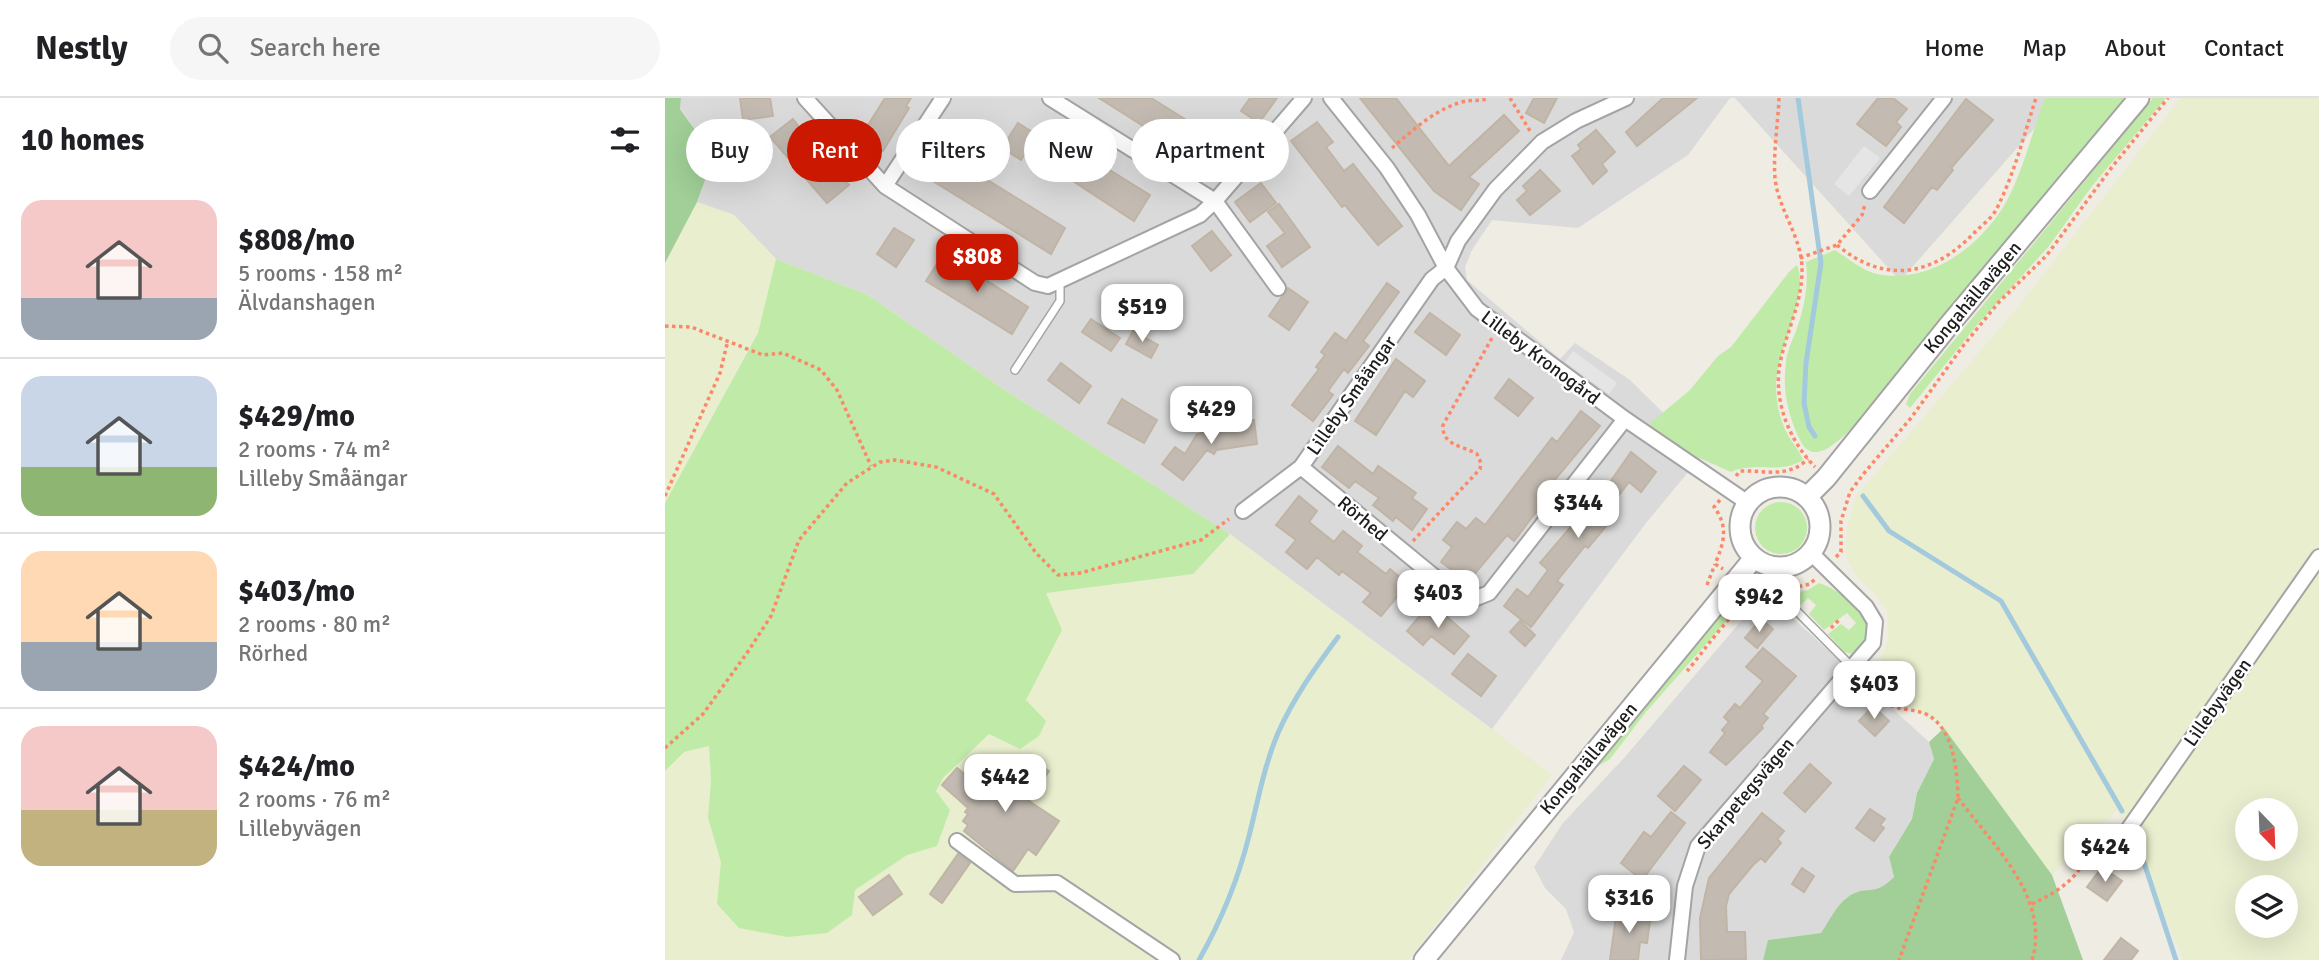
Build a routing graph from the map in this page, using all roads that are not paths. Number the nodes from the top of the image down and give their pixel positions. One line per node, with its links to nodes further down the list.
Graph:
1 (805, 98): 9 (street)
2 (943, 98): 9 (street)
3 (1050, 98): 11 (street)
4 (1304, 98): 11 (street)
5 (1331, 98): 12 (street, Lilleby Kronogård)
6 (1626, 98): 12 (street, Lilleby Småängar)
7 (1944, 98): 10 (street)
8 (2139, 98): 18 (street, Kongahällavägen)
9 (885, 186): 13 (street)
10 (1870, 191)
11 (1215, 201): 13 (street); 14 (street)
12 (1446, 268): 16 (street, Lilleby Kronogård); 17 (street, Lilleby Småängar)
13 (1060, 282): 15 (lane)
14 (1277, 288)
15 (1016, 370)
16 (1625, 419): 17 (street, Rörhed); 19 (street, Lilleby Kronogård)
17 (1301, 467): 20 (street, Lilleby Småängar)
18 (1807, 497): 19 (street); 21 (street)
19 (1748, 503): 23 (street)
20 (1243, 511)
21 (1811, 553): 23 (street); 25 (street, Skarpetegsvägen)
22 (2319, 557): 27 (street, Lillebyvägen)
23 (1754, 558): 29 (street, Kongahällavägen)
24 (1776, 590): 25 (lane)
25 (1852, 667): 30 (street, Skarpetegsvägen)
26 (957, 841): 28 (street)
27 (2116, 847)
28 (1169, 958)
29 (1424, 960)
30 (1677, 960)

